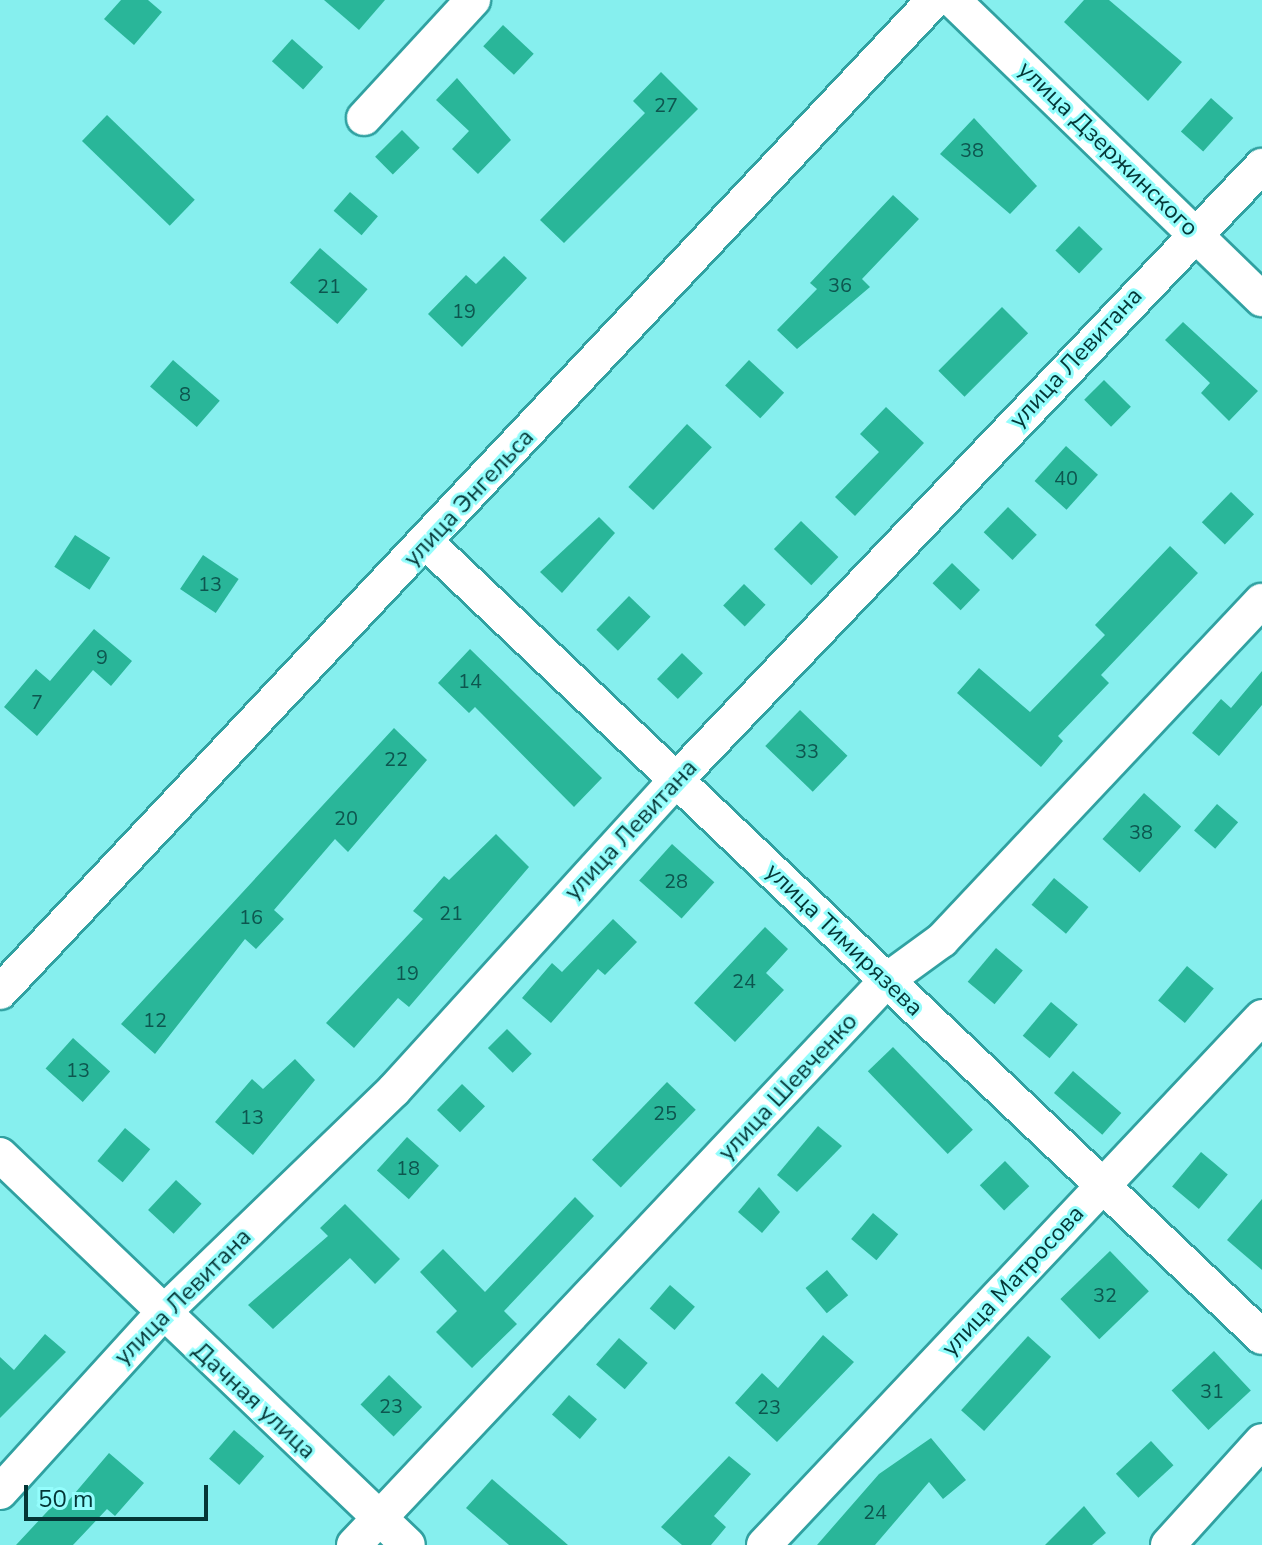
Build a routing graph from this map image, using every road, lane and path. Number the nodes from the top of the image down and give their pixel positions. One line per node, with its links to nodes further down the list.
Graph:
1 (473, 0): 4 (street)
2 (934, 0): 8 (street, улица Энгельса)
3 (953, 0): 6 (street, улица Дзержинского)
4 (364, 118)
5 (1262, 166): 6 (street, улица Левитана)
6 (1194, 232): 7 (street, улица Дзержинского); 10 (street, улица Левитана)
7 (1262, 299)
8 (427, 543): 10 (street, улица Тимирязева); 12 (street, улица Энгельса)
9 (1262, 601): 11 (street, улица Шевченко)
10 (676, 780): 11 (street, улица Тимирязева); 16 (street, улица Левитана)
11 (887, 980): 15 (street, улица Тимирязева); 20 (street, улица Шевченко)
12 (0, 992)
13 (1262, 1017): 15 (street, улица Матросова)
14 (0, 1155): 16 (street, Дачная улица)
15 (1103, 1185): 17 (street, улица Тимирязева); 23 (street, улица Матросова)
16 (161, 1315): 19 (street, улица Левитана); 20 (street, Дачная улица)
17 (1262, 1337)
18 (1262, 1441): 24 (street)
19 (0, 1492)
20 (384, 1521): 21 (street, улица Шевченко); 22 (street, Дачная улица)
21 (354, 1545)
22 (408, 1545)
23 (764, 1545)
24 (1168, 1545)

